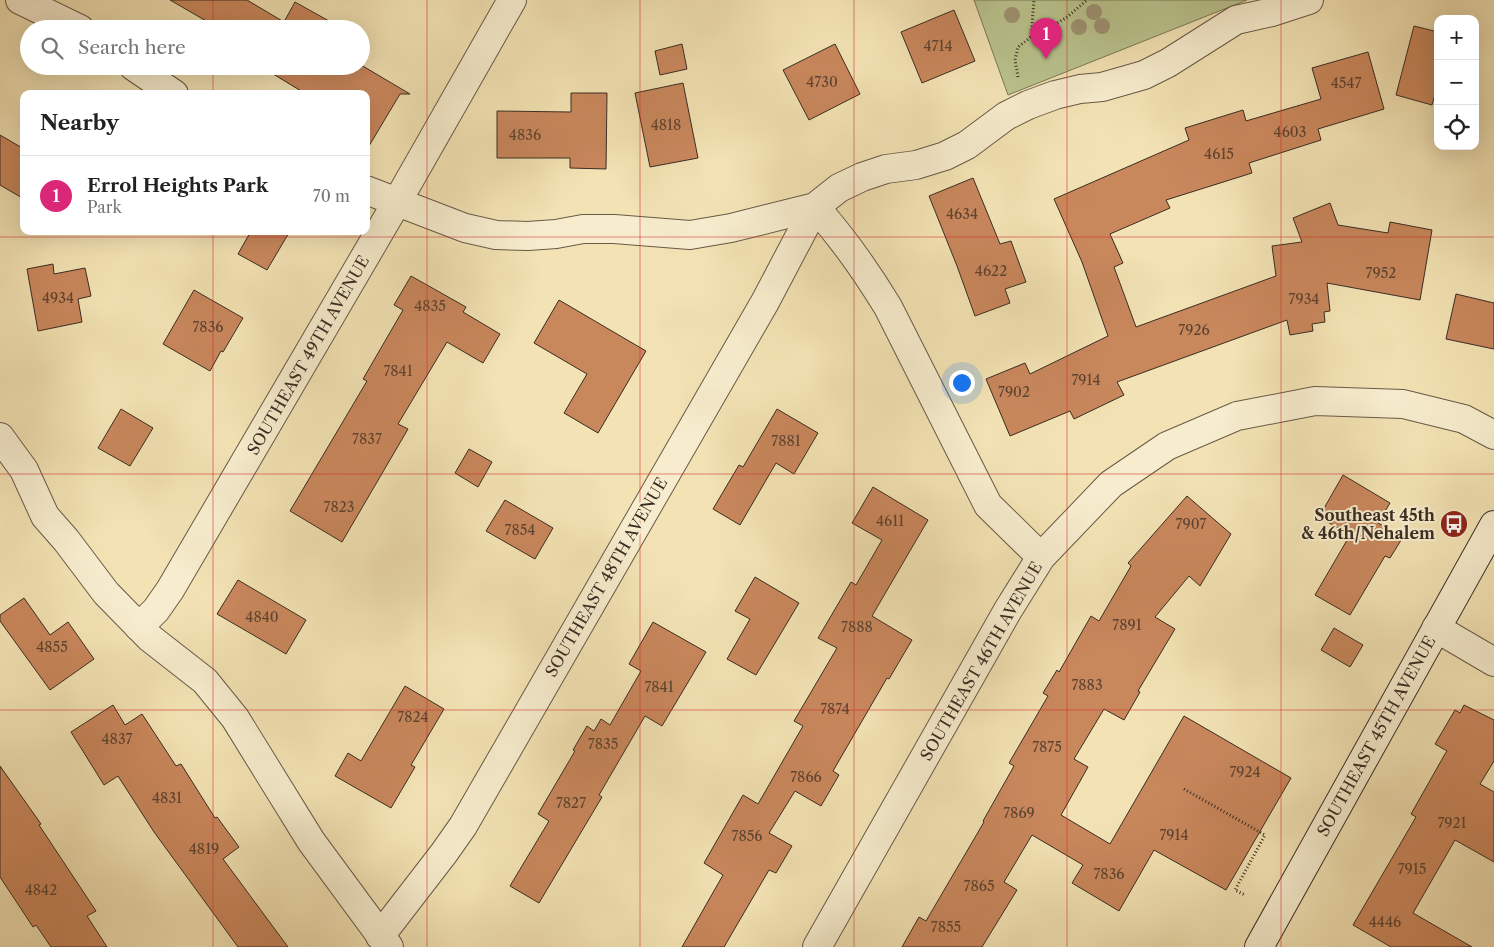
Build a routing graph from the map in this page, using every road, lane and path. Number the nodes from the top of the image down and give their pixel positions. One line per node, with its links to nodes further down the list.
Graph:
1 (20, 0): 6 (street)
2 (512, 0): 12 (street, SOUTHEAST 49TH AVENUE)
3 (1034, 0): 7 (path)
4 (1087, 0): 7 (path)
5 (1309, 0): 10 (street)
6 (61, 20)
7 (1031, 37): 10 (path)
8 (146, 75): 9 (street)
9 (168, 90)
10 (1028, 104): 13 (street)
11 (370, 192): 12 (street)
12 (397, 202): 13 (street); 18 (street, SOUTHEAST 49TH AVENUE)
13 (815, 207): 17 (street); 23 (street, SOUTHEAST 48TH AVENUE)
14 (1494, 435): 17 (street, SOUTHEAST 46TH AVENUE)
15 (0, 437): 18 (street)
16 (1494, 525): 19 (street, SOUTHEAST 45TH AVENUE)
17 (1041, 557): 25 (street, SOUTHEAST 46TH AVENUE)
18 (139, 627): 23 (street)
19 (1436, 628): 20 (street); 24 (street, SOUTHEAST 45TH AVENUE)
20 (1494, 662)
21 (1184, 789): 22 (path)
22 (1245, 895)
23 (384, 942)
24 (1263, 946)
25 (818, 947)

